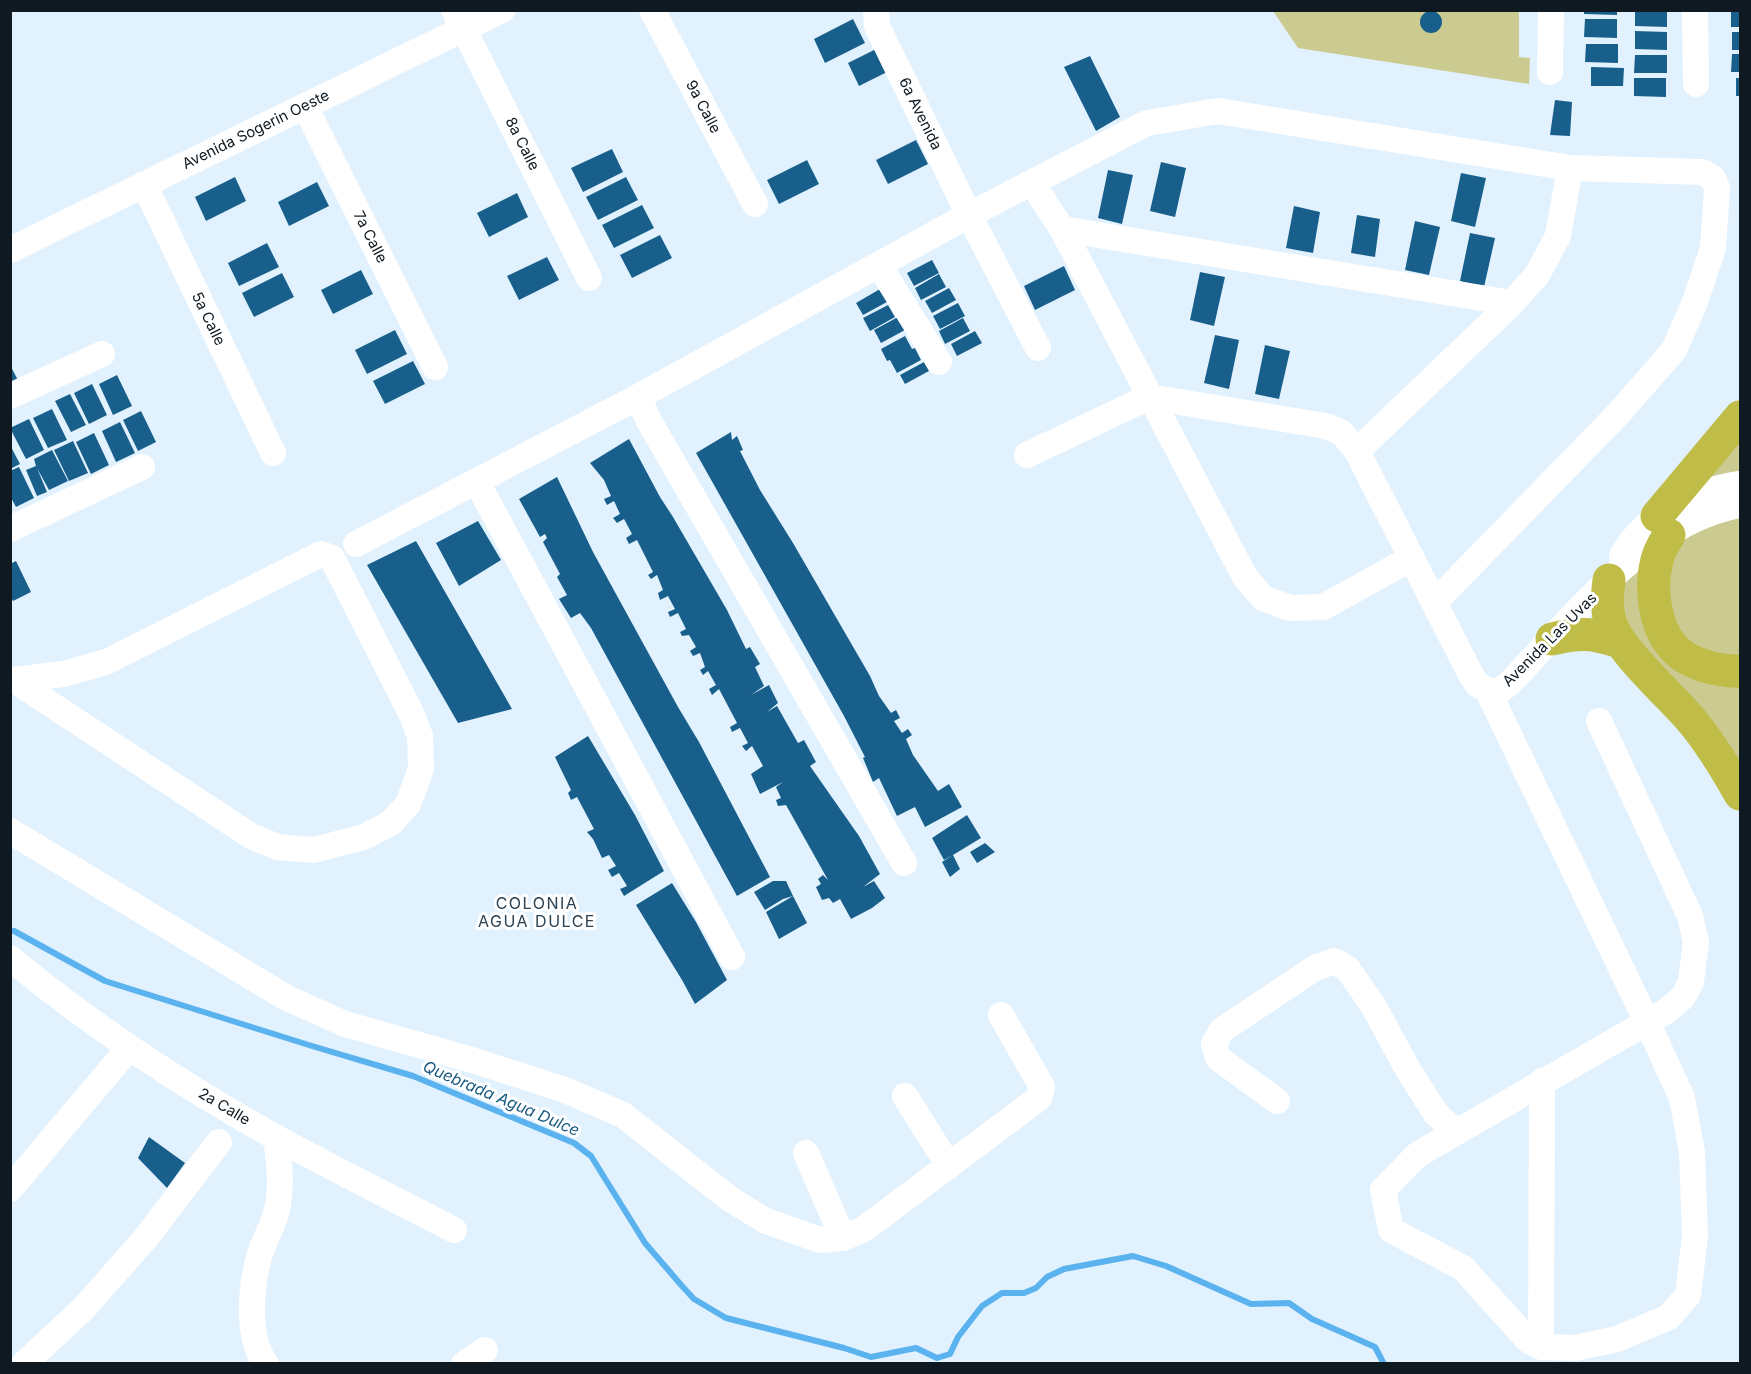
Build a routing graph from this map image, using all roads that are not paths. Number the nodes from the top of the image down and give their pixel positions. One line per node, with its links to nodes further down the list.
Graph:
1 (502, 10): 6 (street, Avenida Sogerin Oeste)
2 (652, 10): 13 (street, 9a Calle)
3 (876, 10): 14 (street, 6a Avenida)
4 (1551, 10): 7 (street)
5 (1695, 10): 8 (street)
6 (459, 20): 9 (street, Avenida Sogerin Oeste); 18 (street, 8a Calle)
7 (1550, 72)
8 (1696, 84)
9 (305, 106): 12 (street, Avenida Sogerin Oeste); 23 (street, 7a Calle)
10 (1570, 168): 11 (street); 19 (street); 40 (street)
11 (1032, 183): 14 (street); 15 (street)
12 (144, 184): 16 (street, Avenida Sogerin Oeste); 29 (street, 5a Calle)
13 (755, 204)
14 (969, 216): 17 (street); 20 (street, 6a Avenida)
15 (1062, 230): 19 (street); 26 (street)
16 (10, 250)
17 (879, 265): 22 (street); 25 (street)
18 (589, 278)
19 (1512, 303): 28 (street)
20 (1038, 348)
21 (102, 354): 24 (street)
22 (939, 362)
23 (435, 367)
24 (10, 396)
25 (638, 397): 32 (street); 49 (street)
26 (1149, 397): 28 (street); 30 (street); 38 (street)
27 (1740, 417): 35 (highway)
28 (1357, 451): 38 (street)
29 (273, 453)
30 (1027, 455)
31 (142, 467): 36 (street)
32 (477, 482): 37 (street); 50 (street)
33 (1740, 484): 35 (street, Avenida Las Uvas)
34 (1740, 505): 35 (street, Avenida Las Uvas)
35 (1663, 526): 39 (street, Avenida Las Uvas); 43 (highway)
36 (10, 529)
37 (356, 544)
38 (1412, 558): 40 (street)
39 (1609, 580): 41 (street, Avenida Las Uvas); 42 (highway)
40 (1434, 603): 45 (street)
41 (1552, 639): 42 (highway); 45 (street, Avenida Las Uvas)
42 (1620, 642): 47 (highway)
43 (1740, 671)
44 (12, 681): 44 (street)
45 (1488, 691): 53 (street)
46 (1599, 721): 53 (street)
47 (1740, 794)
48 (10, 831): 65 (street)
49 (904, 863)
50 (732, 957)
51 (10, 958): 54 (street, 2a Calle)
52 (1001, 1015): 62 (street)
53 (1647, 1022): 55 (street); 66 (street)
54 (129, 1047): 59 (street, 2a Calle); 63 (street)
55 (1542, 1081): 58 (street); 66 (street)
56 (905, 1096): 62 (street)
57 (1277, 1101): 58 (street)
58 (1457, 1132): 66 (street)
59 (276, 1137): 64 (street, 2a Calle); 68 (street)
60 (219, 1142): 69 (street)
61 (806, 1153): 65 (street)
62 (950, 1166): 65 (street)
63 (10, 1189)
64 (454, 1230)
65 (843, 1238)
66 (1541, 1347)
67 (485, 1350): 70 (street)
68 (260, 1362)
69 (24, 1364)
70 (464, 1364)

